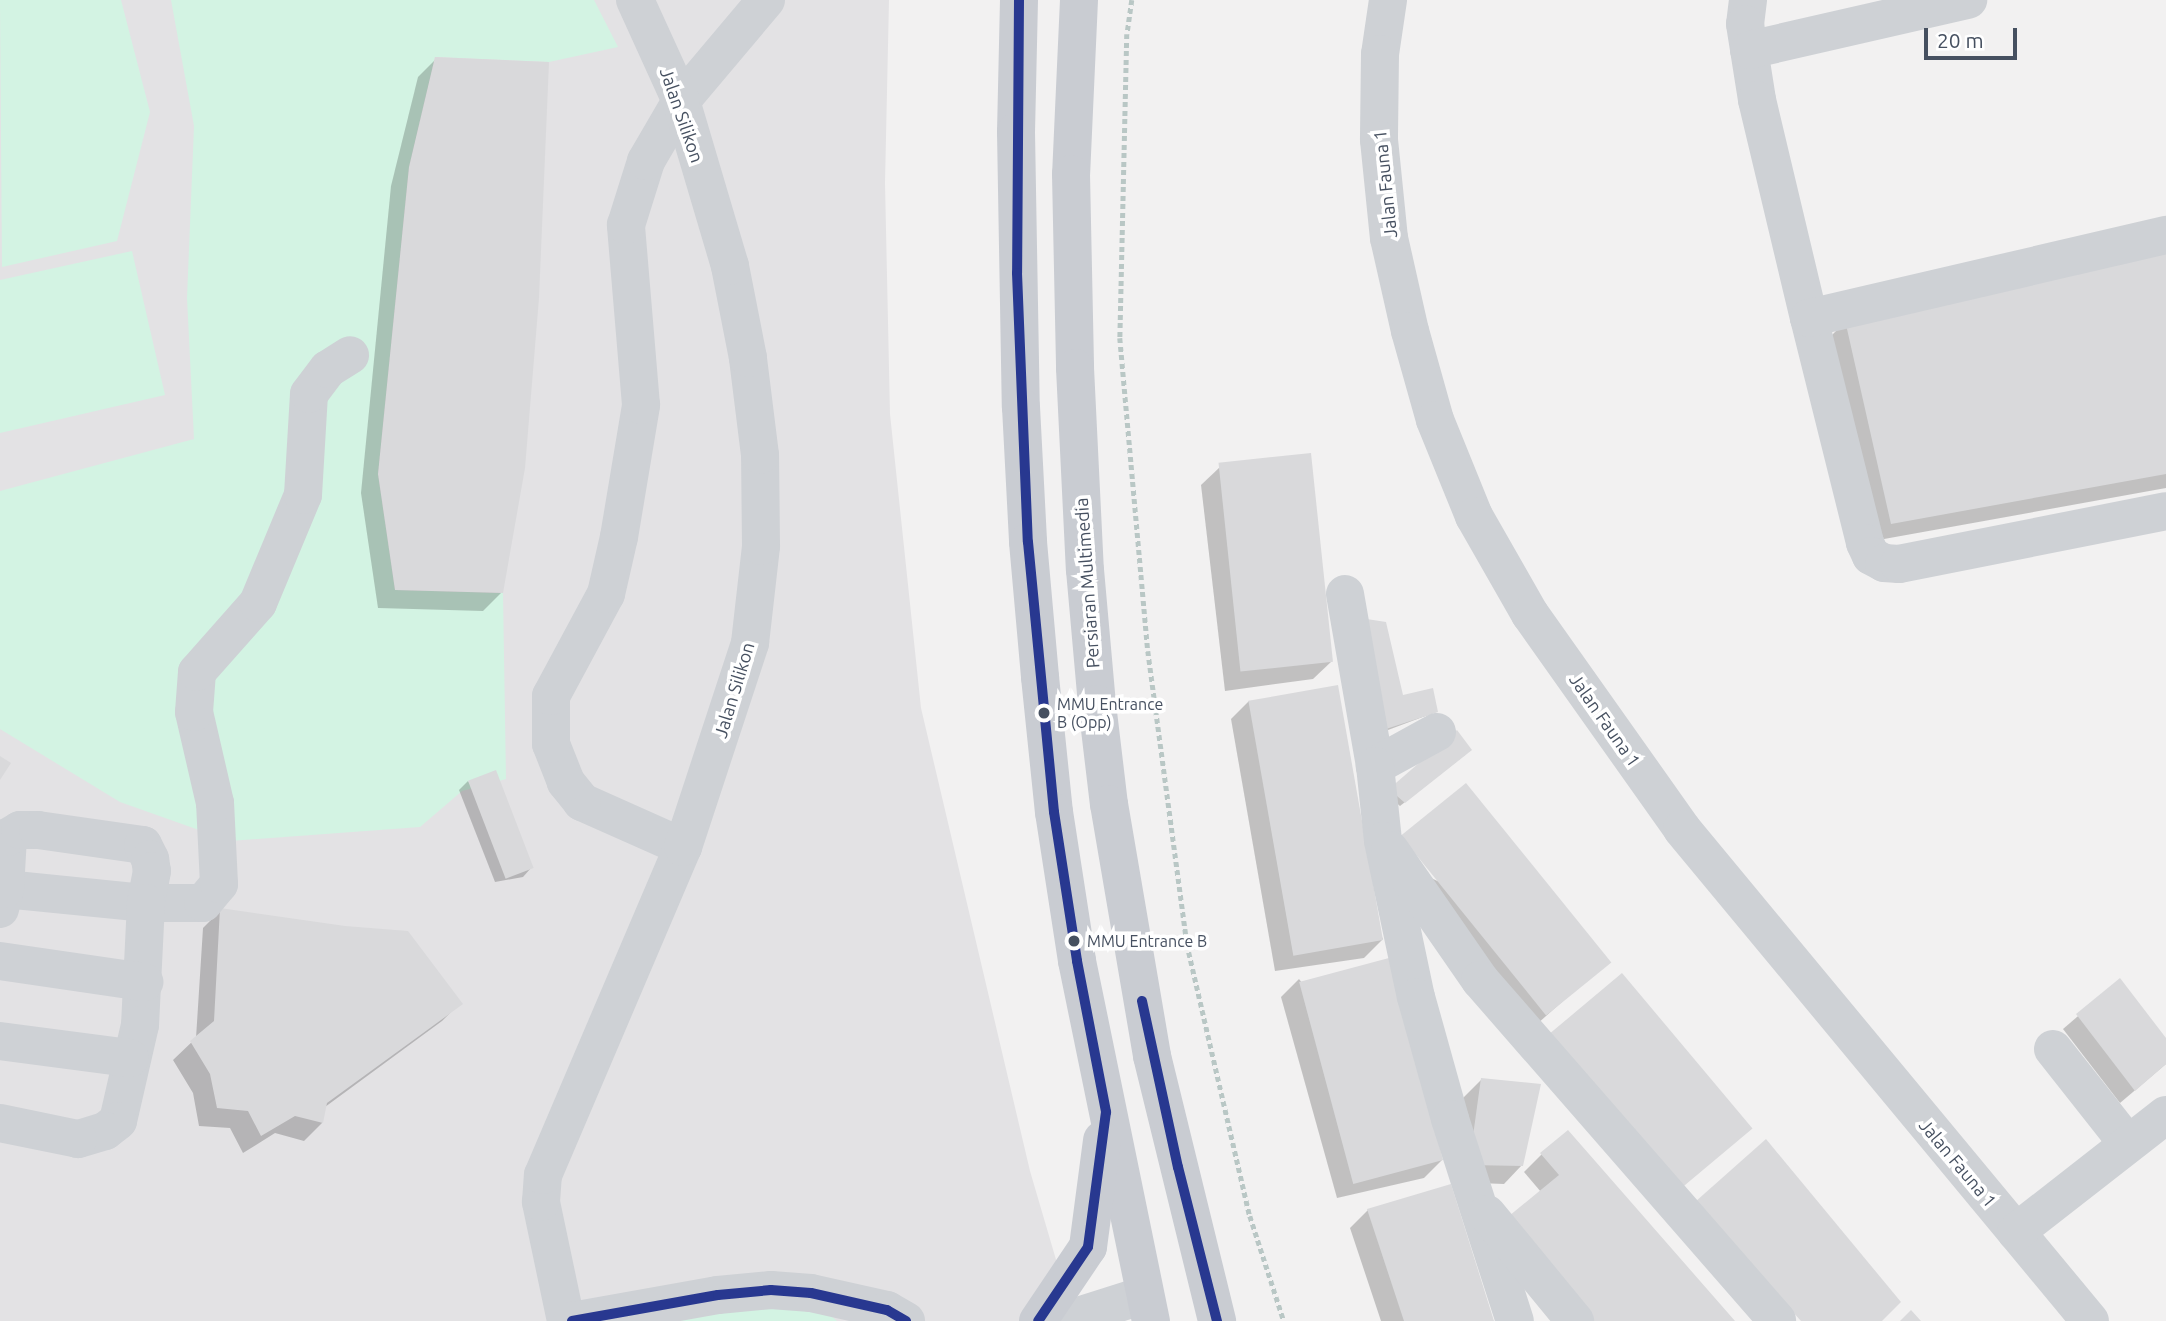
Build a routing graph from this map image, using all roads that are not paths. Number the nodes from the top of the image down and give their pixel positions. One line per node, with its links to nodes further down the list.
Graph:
1 (635, 0): 10 (street, Jalan Silikon)
2 (766, 0): 8 (street)
3 (1018, 0): 27 (main road)
4 (1079, 0): 41 (main road, Persiaran Multimedia)
5 (1388, 0): 32 (street, Jalan Fauna 1)
6 (1748, 0): 9 (street)
7 (1968, 0): 9 (street)
8 (734, 16): 10 (street)
9 (1749, 50): 12 (street)
10 (681, 102): 19 (street, Jalan Silikon); 19 (street)
11 (2166, 236): 12 (street)
12 (1809, 318): 14 (street)
13 (351, 355): 21 (street)
14 (2166, 511)
15 (1345, 594): 17 (street)
16 (1437, 732): 17 (street)
17 (1375, 766): 18 (street)
18 (1383, 841): 31 (street); 44 (street)
19 (683, 847): 35 (street, Jalan Silikon)
20 (3, 899): 21 (street); 21 (street)
21 (146, 903): 23 (street)
22 (0, 961): 23 (street)
23 (144, 982): 26 (street)
24 (0, 1041): 26 (street)
25 (2053, 1049): 30 (street)
26 (130, 1059): 29 (street)
27 (1106, 1112): 34 (main road); 39 (main road)
28 (2166, 1115): 30 (street)
29 (0, 1124)
30 (2128, 1144): 32 (street)
31 (1474, 1198): 42 (street); 43 (street)
32 (2016, 1232): 45 (street, Jalan Fauna 1)
33 (811, 1293): 36 (street); 37 (street); 38 (street)
34 (1147, 1308): 40 (street)
35 (566, 1321)
36 (572, 1321)
37 (870, 1321)
38 (906, 1321)
39 (1038, 1321)
40 (1062, 1321)
41 (1217, 1321)
42 (1515, 1321)
43 (1575, 1321)
44 (1777, 1321)
45 (2090, 1321)

